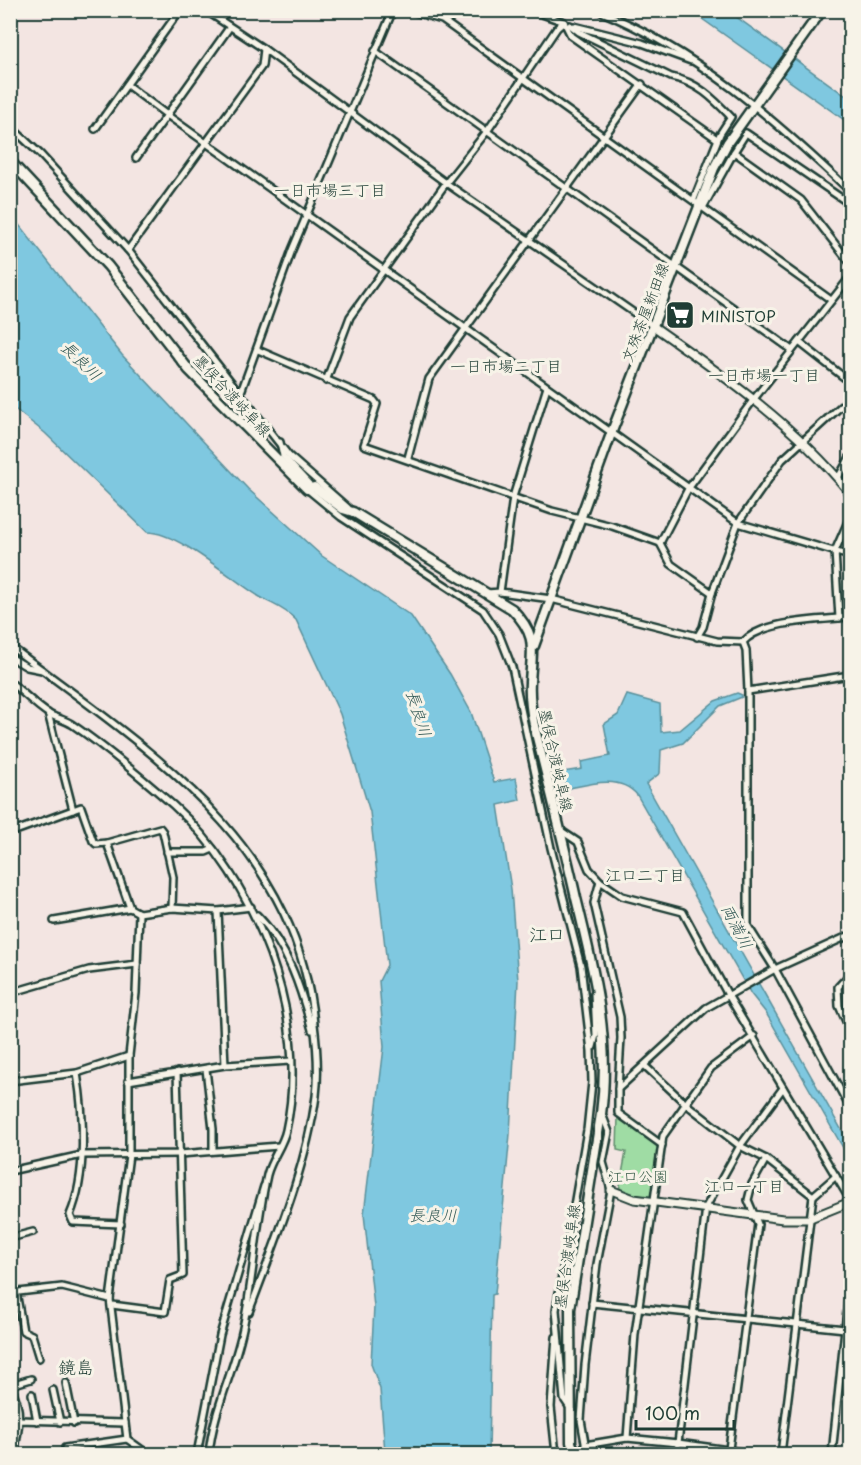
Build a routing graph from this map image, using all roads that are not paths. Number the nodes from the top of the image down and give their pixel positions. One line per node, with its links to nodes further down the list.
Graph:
1 (180, 10): 15 (street)
2 (205, 10): 9 (street)
3 (393, 10): 11 (street)
4 (408, 10): 13 (street)
5 (531, 10): 8 (street)
6 (597, 10): 12 (street)
7 (822, 10): 16 (main road, 文殊茶屋新田線)
8 (567, 23): 12 (street); 13 (street); 14 (street); 23 (street)
9 (229, 28): 10 (street); 18 (street)
10 (264, 50): 17 (street); 24 (street)
11 (375, 51): 17 (street); 21 (street)
12 (698, 63): 16 (street)
13 (522, 78): 21 (street); 22 (street)
14 (642, 84): 22 (street); 23 (street)
15 (127, 86): 18 (street); 20 (street)
16 (757, 101): 30 (street); 31 (main road, 文殊茶屋新田線)
17 (348, 113): 28 (street); 33 (street)
18 (167, 115): 24 (street); 26 (street)
19 (10, 126): 35 (street)
20 (95, 129)
21 (488, 130): 28 (street); 29 (street)
22 (605, 136): 29 (street); 31 (street)
23 (717, 139): 31 (street)
24 (206, 143): 33 (street); 35 (street)
25 (734, 152): 31 (street); 32 (street); 36 (street)
26 (136, 158)
27 (10, 161): 58 (main road, 墨俣合渡岐阜線)
28 (446, 183): 34 (street); 38 (street)
29 (567, 188): 34 (street); 37 (street)
30 (850, 191)
31 (699, 203): 37 (main road, 文殊茶屋新田線); 40 (street)
32 (850, 204)
33 (308, 215): 38 (street); 44 (street)
34 (531, 240): 41 (street); 42 (street)
35 (128, 250): 49 (street)
36 (850, 263)
37 (676, 266): 41 (main road, 文殊茶屋新田線); 45 (street)
38 (382, 270): 42 (street); 46 (street)
39 (850, 277): 40 (street)
40 (831, 300): 43 (street)
41 (653, 326): 51 (street); 52 (main road, 文殊茶屋新田線)
42 (466, 329): 48 (street); 56 (street)
43 (799, 342): 45 (street); 47 (street)
44 (258, 350): 46 (street); 49 (street)
45 (792, 350): 51 (street)
46 (326, 381): 56 (street)
47 (850, 382)
48 (547, 387): 52 (street); 61 (street)
49 (241, 392): 53 (street)
50 (850, 398): 54 (street)
51 (754, 399): 54 (street); 59 (street)
52 (611, 434): 59 (street); 64 (main road, 文殊茶屋新田線)
53 (280, 442): 58 (street); 62 (street)
54 (800, 442): 57 (street); 65 (street)
55 (850, 457): 57 (street)
56 (408, 458): 61 (street)
57 (838, 478): 60 (street)
58 (308, 489): 62 (main road, 墨俣合渡岐阜線); 109 (street)
59 (688, 489): 65 (street); 66 (street)
60 (850, 493)
61 (513, 497): 64 (street); 69 (street)
62 (353, 513): 71 (main road, 墨俣合渡岐阜線)
63 (850, 517): 67 (street)
64 (582, 518): 66 (street); 72 (main road, 文殊茶屋新田線)
65 (738, 524): 67 (street); 70 (street)
66 (660, 543): 70 (street)
67 (835, 552): 68 (street); 74 (street)
68 (850, 556)
69 (500, 592): 71 (street); 72 (street)
70 (712, 593): 75 (street)
71 (486, 594): 78 (main road, 墨俣合渡岐阜線)
72 (551, 599): 75 (street); 78 (main road, 文殊茶屋新田線)
73 (850, 617): 74 (street)
74 (839, 618): 76 (street)
75 (697, 637): 76 (street)
76 (743, 642): 83 (street)
77 (10, 646): 80 (street)
78 (534, 646): 86 (main road, 墨俣合渡岐阜線)
79 (10, 657): 80 (street)
80 (43, 670): 108 (street)
81 (850, 675): 83 (street)
82 (10, 682): 84 (street)
83 (748, 691): 100 (street)
84 (48, 714): 85 (street); 89 (street)
85 (73, 810): 87 (street); 88 (street)
86 (560, 830): 91 (street); 102 (main road, 墨俣合渡岐阜線)
87 (10, 833)
88 (107, 843): 90 (street); 92 (street)
89 (213, 849): 90 (street); 94 (street)
90 (167, 852): 93 (street)
91 (600, 881): 104 (street); 119 (street)
92 (130, 908): 96 (street); 97 (street)
93 (172, 908): 95 (street); 96 (street)
94 (252, 909): 95 (street); 108 (street); 111 (street)
95 (218, 910): 112 (street)
96 (139, 913): 99 (street)
97 (54, 921)
98 (850, 935): 100 (street)
99 (138, 964): 103 (street); 110 (street)
100 (774, 970): 104 (street); 122 (street)
101 (850, 974): 105 (street)
102 (597, 982): 109 (street); 123 (main road, 墨俣合渡岐阜線)
103 (10, 993)
104 (729, 994): 107 (street); 113 (street)
105 (848, 1019): 106 (street)
106 (850, 1030)
107 (754, 1036): 120 (street); 121 (street)
108 (316, 1044): 153 (street)
109 (591, 1051): 154 (street)
110 (129, 1056): 116 (street); 118 (street)
111 (291, 1061): 112 (street); 125 (street)
112 (225, 1065): 114 (street)
113 (645, 1066): 119 (street); 121 (street)
114 (206, 1068): 115 (street); 127 (street)
115 (177, 1072): 118 (street); 128 (street)
116 (77, 1073): 117 (street); 129 (street)
117 (10, 1081)
118 (128, 1081): 130 (street)
119 (618, 1089): 124 (street)
120 (783, 1089): 126 (street); 133 (street)
121 (686, 1104): 124 (street); 126 (street)
122 (850, 1108)
123 (601, 1114): 135 (street); 164 (main road, 墨俣合渡岐阜線)
124 (662, 1145): 138 (street)
125 (279, 1146): 127 (street); 134 (street)
126 (741, 1146): 131 (street); 139 (street)
127 (213, 1150): 128 (street)
128 (180, 1154): 130 (street); 147 (street)
129 (82, 1155): 130 (street); 132 (street); 142 (street)
130 (129, 1155): 142 (street)
131 (766, 1159): 136 (street); 140 (street)
132 (10, 1172)
133 (836, 1176): 136 (street); 137 (street)
134 (266, 1183): 153 (street); 180 (street)
135 (611, 1190): 138 (street); 148 (street)
136 (813, 1196): 141 (street)
137 (850, 1201): 141 (street)
138 (654, 1202): 139 (street); 149 (street)
139 (706, 1208): 140 (street); 150 (street)
140 (758, 1218): 141 (street); 151 (street)
141 (808, 1219): 152 (street)
142 (121, 1224): 147 (street)
143 (33, 1232): 144 (street)
144 (10, 1238)
145 (850, 1281): 155 (street)
146 (13, 1292): 147 (street); 156 (street)
147 (111, 1302): 170 (street)
148 (592, 1303): 149 (street); 175 (street)
149 (639, 1307): 150 (street); 171 (street)
150 (695, 1311): 151 (street); 174 (street)
151 (747, 1317): 152 (street); 176 (street)
152 (796, 1323): 155 (street); 188 (street)
153 (244, 1324): 181 (street)
154 (557, 1326): 164 (street); 182 (street)
155 (845, 1329): 157 (street)
156 (39, 1358)
157 (841, 1374): 158 (street); 189 (street)
158 (850, 1375)
159 (31, 1379): 161 (street)
160 (66, 1383): 169 (street)
161 (11, 1385): 165 (street)
162 (53, 1390): 168 (street)
163 (32, 1394): 166 (street)
164 (571, 1409): 173 (main road, 墨俣合渡岐阜線)
165 (20, 1420): 166 (street); 167 (street); 177 (street)
166 (37, 1421): 168 (street)
167 (10, 1422)
168 (60, 1422): 169 (street)
169 (74, 1423): 170 (street)
170 (125, 1423): 172 (street)
171 (627, 1438): 174 (street); 175 (street)
172 (127, 1439): 178 (street); 179 (street)
173 (571, 1442): 183 (main road, 墨俣合渡岐阜線); 184 (street)
174 (678, 1443): 176 (street); 186 (street)
175 (585, 1445): 185 (street)
176 (729, 1449): 187 (street)
177 (14, 1455)
178 (65, 1455)
179 (148, 1455)
180 (196, 1455)
181 (209, 1455)
182 (556, 1455)
183 (574, 1455)
184 (580, 1455)
185 (587, 1455)
186 (676, 1455)
187 (757, 1455)
188 (781, 1455)
189 (832, 1455)

